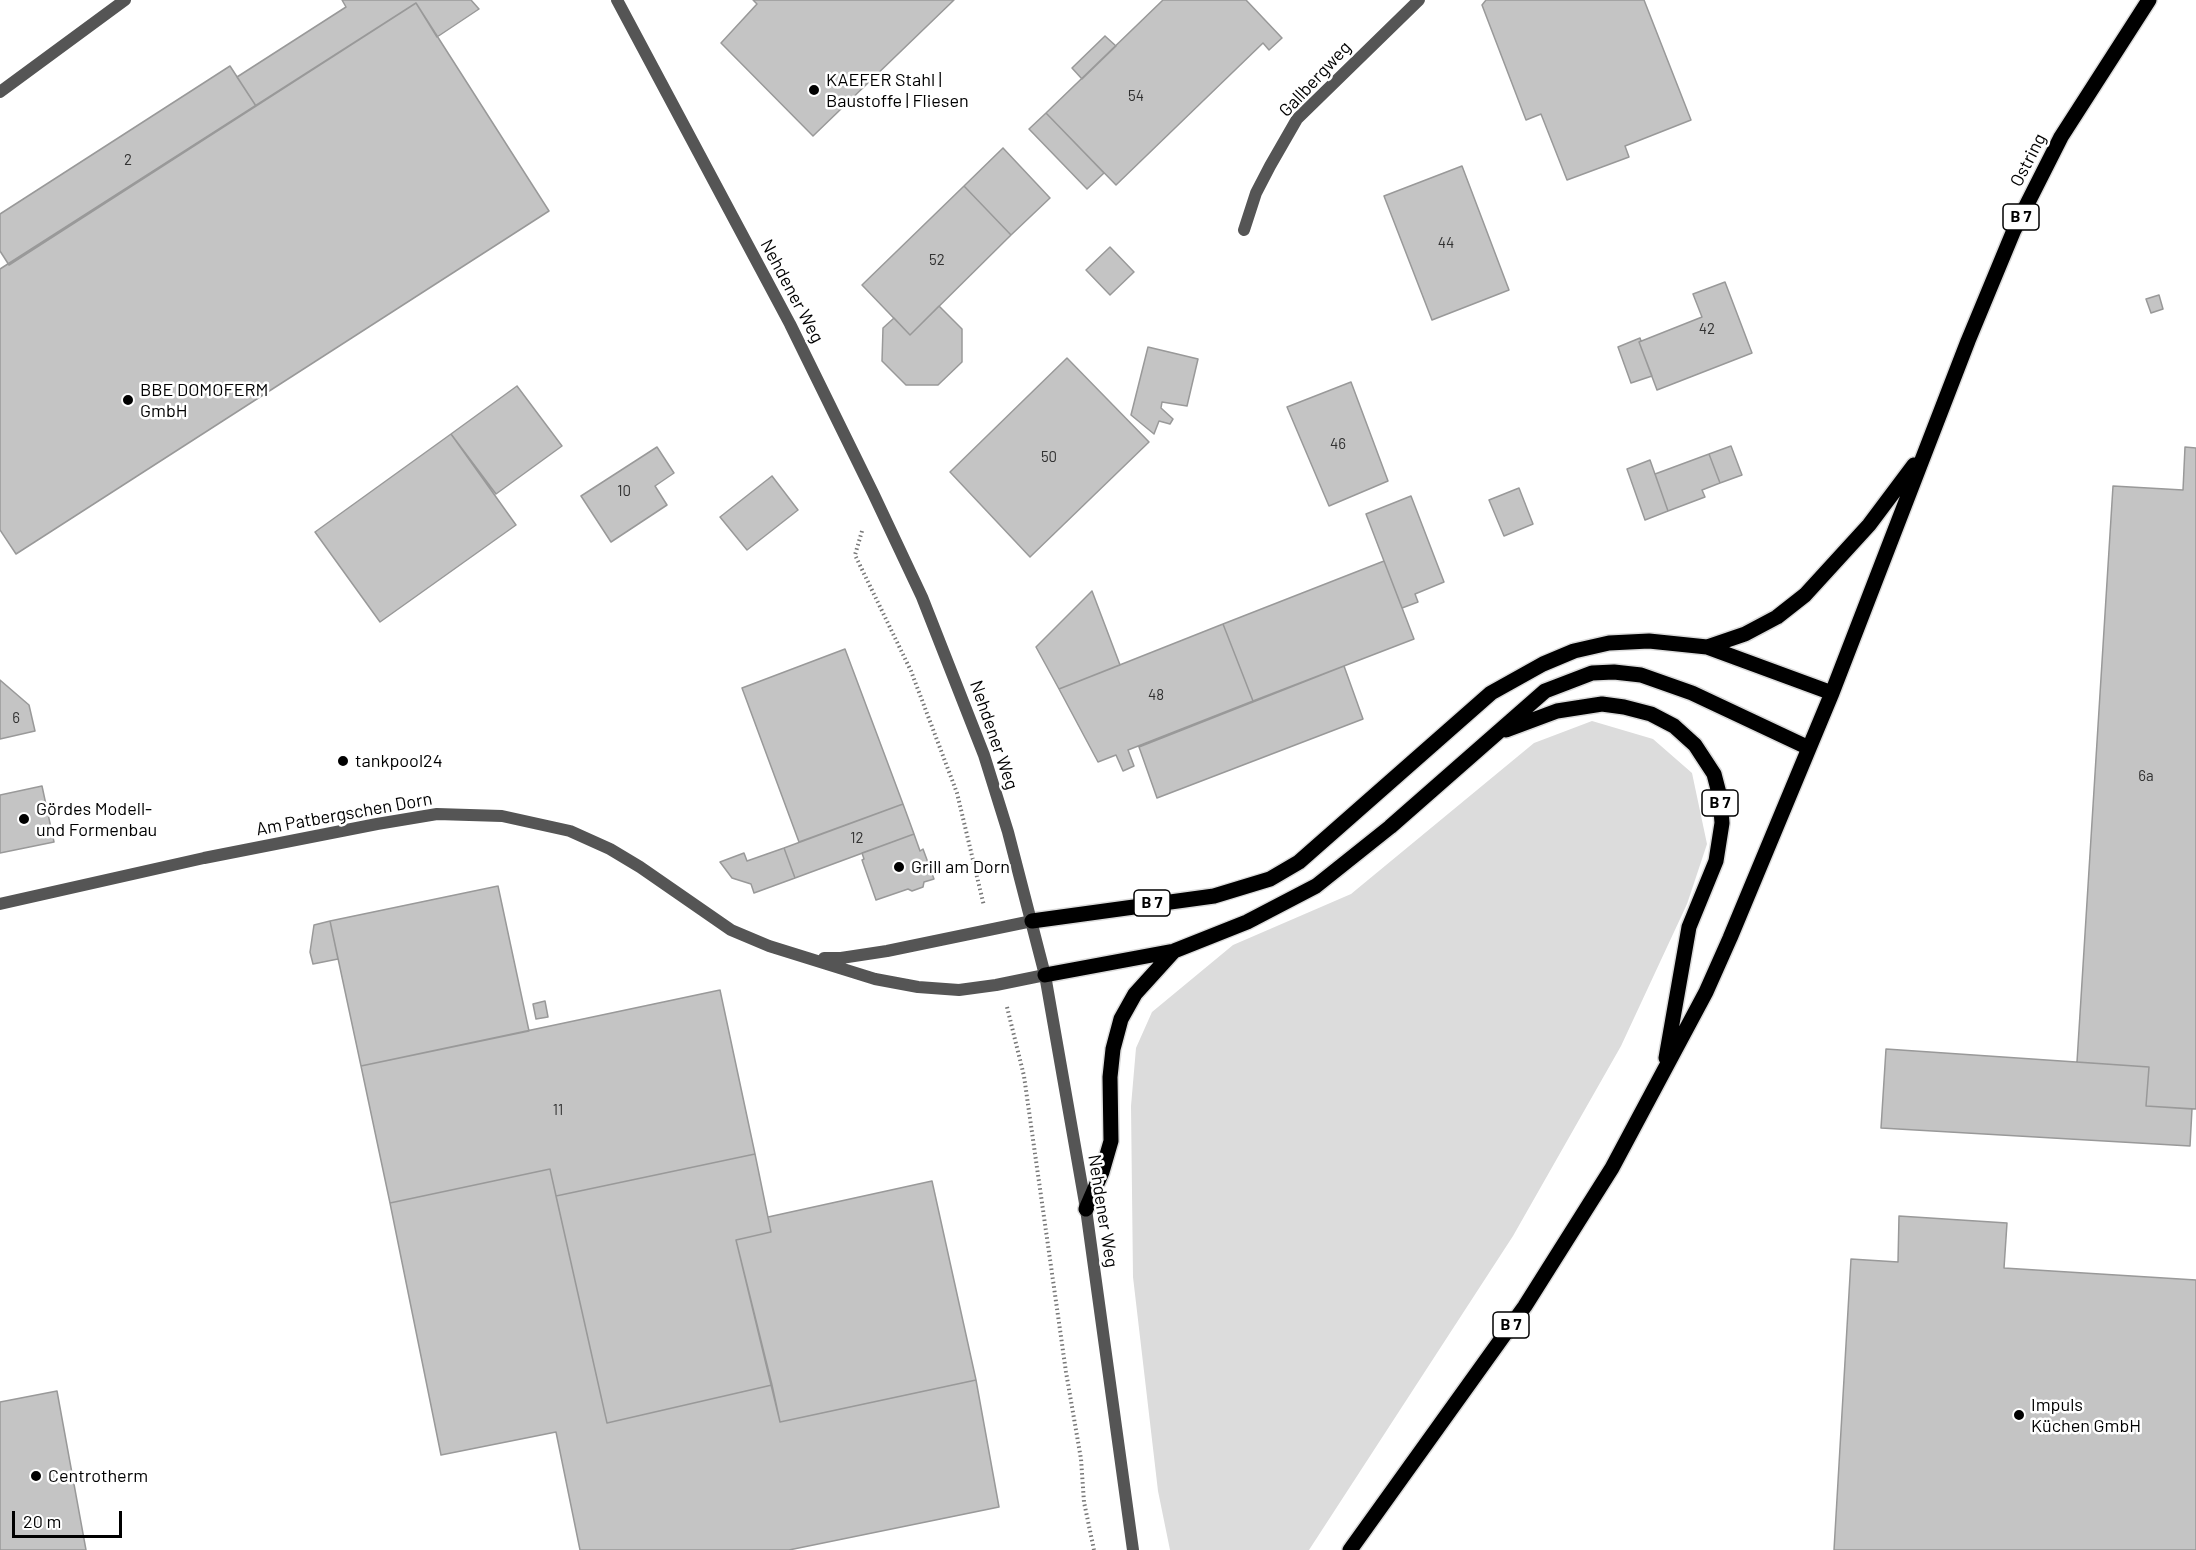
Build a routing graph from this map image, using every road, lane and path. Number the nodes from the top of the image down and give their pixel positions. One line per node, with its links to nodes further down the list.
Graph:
1 (125, 0): 5 (street)
2 (616, 0): 8 (street, Nehdener Weg)
3 (1419, 0): 6 (street, Gallbergweg)
4 (2149, 0): 7 (main road, Ostring / B 7)
5 (0, 92)
6 (1244, 230)
7 (1926, 449): 9 (main road, B 7); 10 (main road, B 7)
8 (873, 493): 14 (street, Nehdener Weg); 15 (path)
9 (1707, 647): 10 (main road, B 7); 14 (main road, B 7)
10 (1832, 693): 12 (main road, B 7)
11 (1497, 734): 12 (main road, B 7); 16 (main road, B 7); 20 (main road, B 7)
12 (1809, 748): 20 (main road, B 7)
13 (0, 904): 17 (street, Am Patbergschen Dorn)
14 (1032, 921): 15 (street, Am Patbergschen Dorn); 18 (street, Nehdener Weg)
15 (990, 930): 17 (street, Am Patbergschen Dorn)
16 (1174, 951): 18 (main road, B 7); 21 (main road, B 7)
17 (810, 958): 19 (street, Am Patbergschen Dorn)
18 (1045, 975): 19 (street, Am Patbergschen Dorn); 21 (street, Nehdener Weg)
19 (1002, 984): 22 (path)
20 (1664, 1072): 24 (main road, B 7)
21 (1086, 1209): 23 (street, Nehdener Weg)
22 (1094, 1550)
23 (1133, 1550)
24 (1350, 1550)

